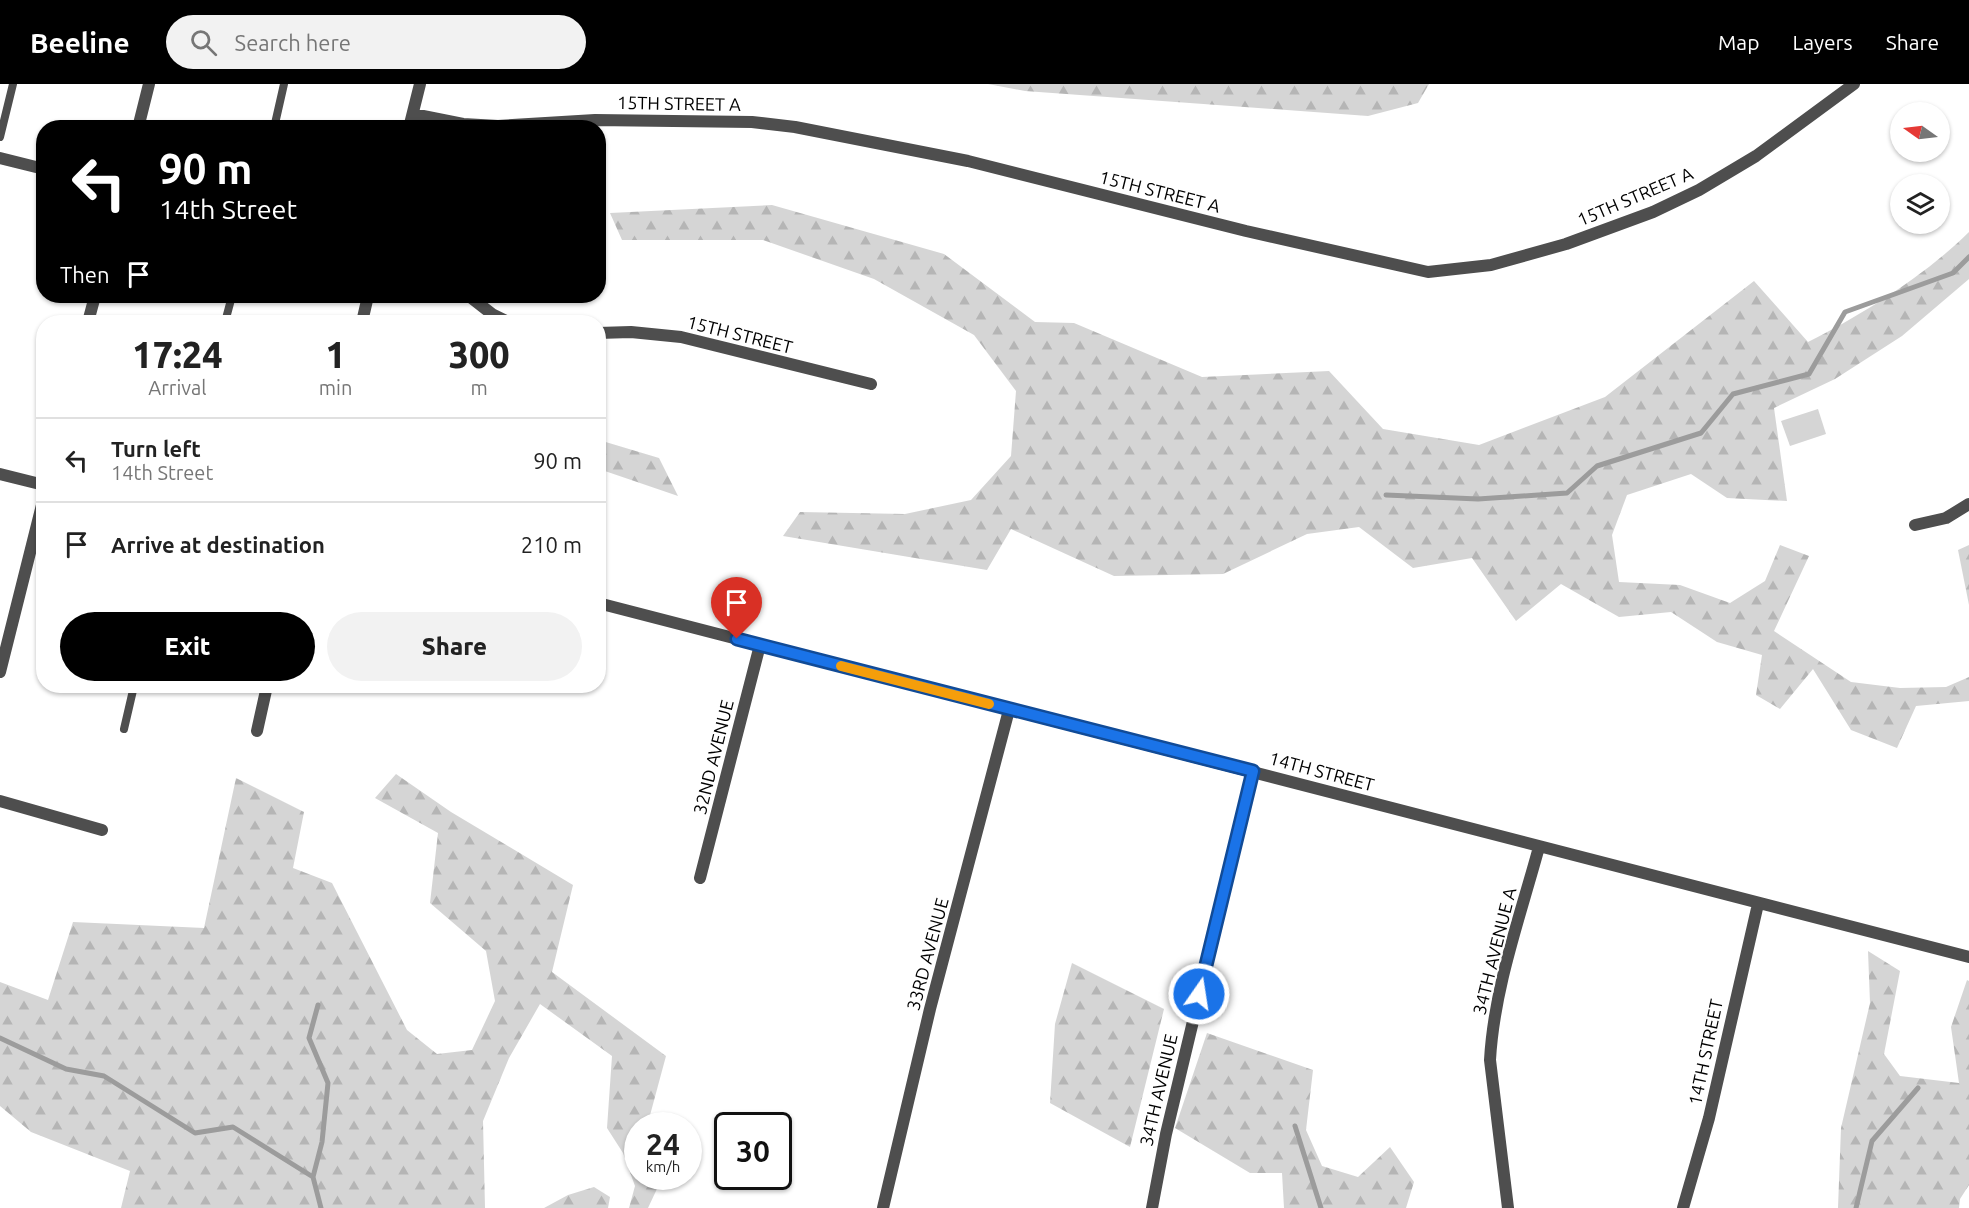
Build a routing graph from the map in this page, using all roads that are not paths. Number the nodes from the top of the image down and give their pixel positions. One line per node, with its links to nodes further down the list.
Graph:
1 (14, 84): 12 (lane)
2 (149, 84): 7 (street)
3 (284, 84): 8 (lane)
4 (420, 84): 6 (street)
5 (1854, 84): 11 (street, 15TH STREET A)
6 (413, 114): 9 (street); 10 (street, 15TH STREET A)
7 (140, 120)
8 (276, 120)
9 (411, 120)
10 (443, 120)
11 (606, 120)
12 (0, 137)
13 (0, 158): 14 (street)
14 (36, 167)
15 (478, 303): 16 (street)
16 (494, 315)
17 (606, 333): 18 (street, 15TH STREET)
18 (871, 384)
19 (0, 474): 20 (street)
20 (36, 483)
21 (1969, 504): 22 (street)
22 (1916, 525)
23 (36, 529): 26 (street)
24 (606, 605): 25 (street, 14TH STREET)
25 (760, 645): 29 (street, 14TH STREET); 36 (street, 32ND AVENUE)
26 (0, 672)
27 (132, 693): 30 (lane)
28 (265, 693): 31 (street)
29 (1009, 710): 32 (street, 14TH STREET); 39 (street, 33RD AVENUE)
30 (124, 729)
31 (257, 731)
32 (1253, 771): 35 (street, 14TH STREET); 40 (street, 34TH AVENUE)
33 (0, 801): 34 (street)
34 (102, 830)
35 (1539, 847): 37 (street, 14TH STREET); 41 (street, 34TH AVENUE A)
36 (700, 878)
37 (1758, 904): 38 (street, 14TH STREET); 42 (street, 14TH STREET)
38 (1969, 957)
39 (883, 1208)
40 (1152, 1208)
41 (1508, 1208)
42 (1683, 1208)

